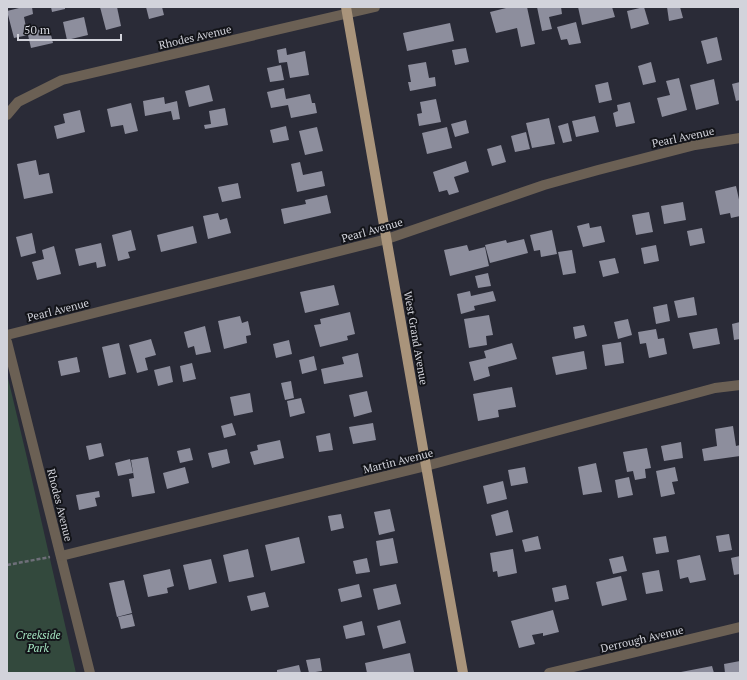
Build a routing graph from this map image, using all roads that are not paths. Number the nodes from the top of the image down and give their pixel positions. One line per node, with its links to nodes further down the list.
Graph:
1 (374, 7): 2 (street, Rhodes Avenue)
2 (347, 10): 3 (street, Rhodes Avenue); 5 (main road, West Grand Avenue)
3 (7, 115)
4 (740, 138): 5 (street, Pearl Avenue)
5 (387, 239): 6 (street, Pearl Avenue); 9 (main road, West Grand Avenue)
6 (7, 335)
7 (7, 342): 10 (street, Rhodes Avenue)
8 (740, 385): 9 (street, Martin Avenue)
9 (426, 466): 10 (street, Martin Avenue); 13 (main road, West Grand Avenue)
10 (61, 556): 12 (street, Rhodes Avenue)
11 (740, 627): 14 (street, Derrough Avenue)
12 (90, 673)
13 (463, 673)
14 (549, 673)

